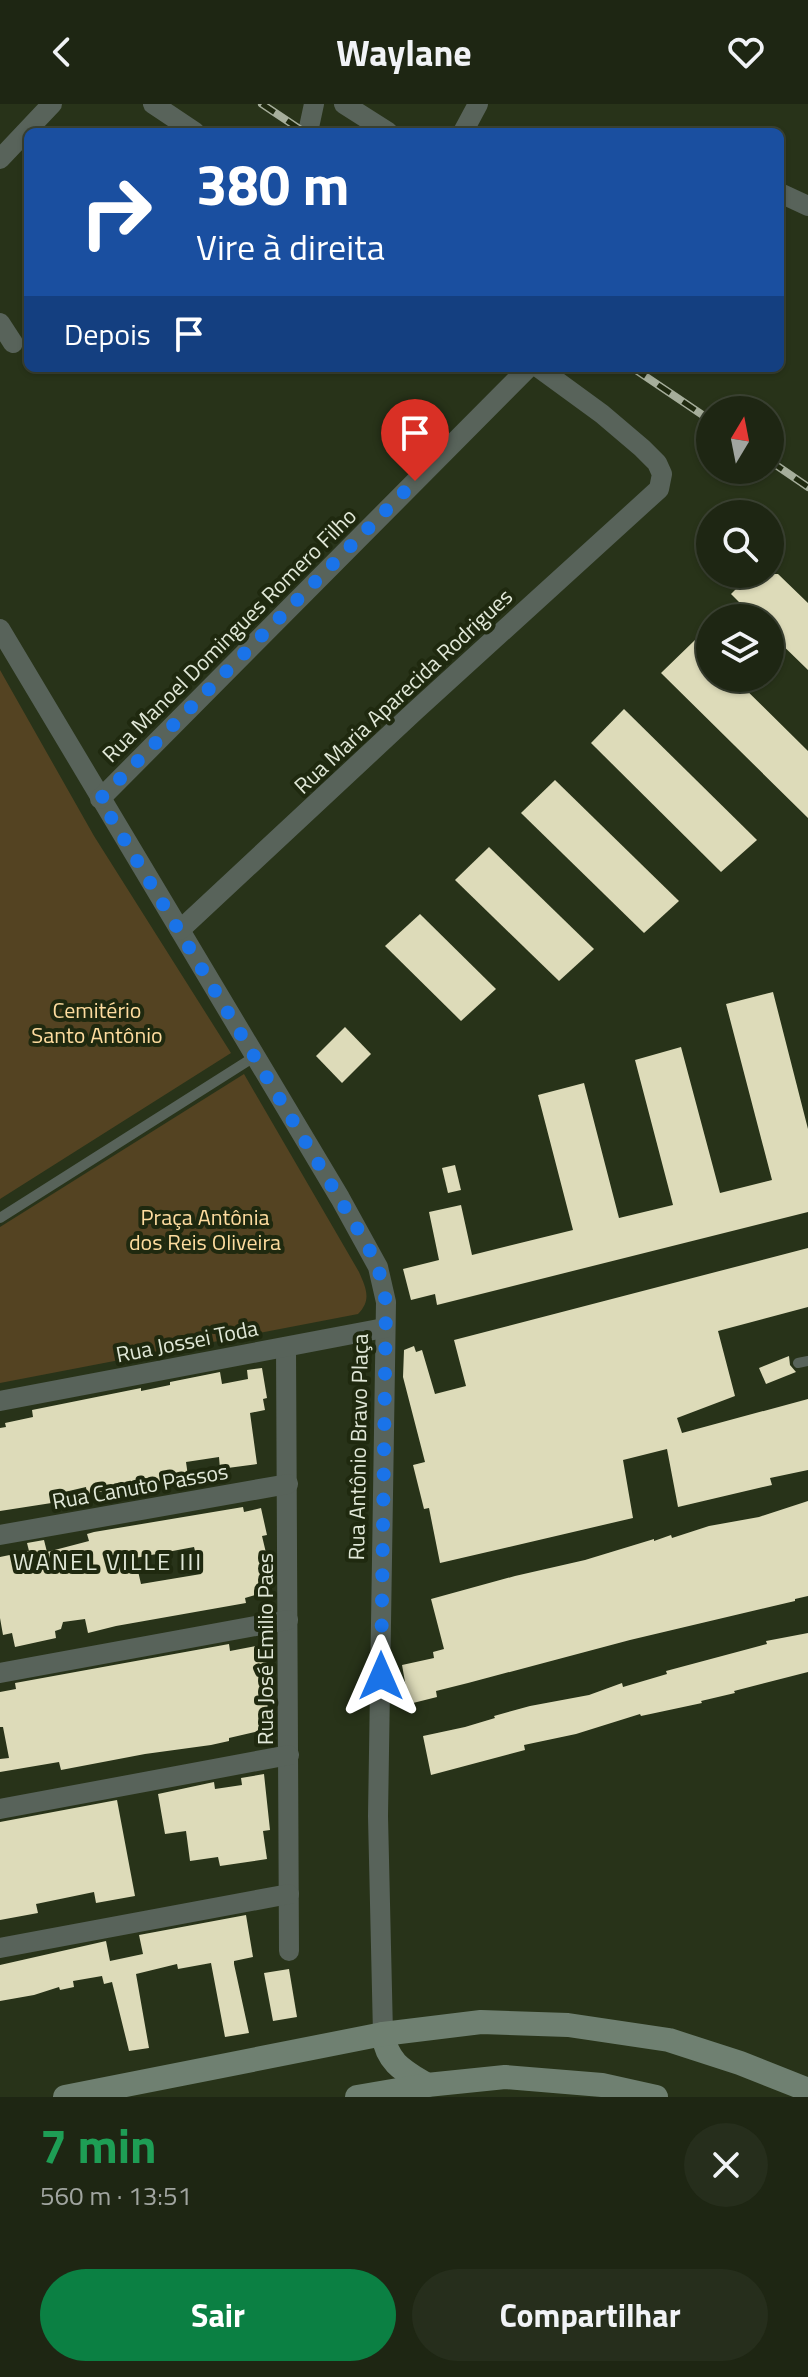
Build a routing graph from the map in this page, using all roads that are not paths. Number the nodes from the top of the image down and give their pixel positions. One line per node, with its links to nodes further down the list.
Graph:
1 (52, 104): 6 (street)
2 (153, 104): 7 (street)
3 (314, 104): 8 (street)
4 (344, 104): 9 (street)
5 (478, 104): 10 (street)
6 (29, 128)
7 (189, 128)
8 (309, 128)
9 (382, 128)
10 (465, 128)
11 (24, 134): 12 (street)
12 (0, 159)
13 (784, 195): 14 (street)
14 (808, 206)
15 (0, 323): 16 (street)
16 (13, 343)
17 (524, 372): 20 (street, Rua Manoel Domingues Romero Filho)
18 (544, 372): 21 (street, Rua Maria Aparecida Rodrigues)
19 (0, 629): 20 (street, Rua Antônio Bravo Plaça)
20 (100, 799): 21 (street, Rua Antônio Bravo Plaça)
21 (180, 930): 22 (street, Rua Antônio Bravo Plaça)
22 (254, 1057): 23 (lane); 24 (street, Rua Antônio Bravo Plaça)
23 (0, 1218)
24 (384, 1328): 25 (street, Rua Jossei Toda); 36 (street, Rua Antônio Bravo Plaça)
25 (286, 1347): 26 (street, Rua Jossei Toda); 27 (street, Rua José Emilio Paes)
26 (0, 1401)
27 (288, 1484): 28 (street, Rua Canuto Passos); 29 (street, Rua José Emilio Paes)
28 (0, 1535)
29 (288, 1620): 30 (street); 31 (street, Rua José Emilio Paes)
30 (0, 1673)
31 (289, 1755): 32 (street); 33 (street, Rua José Emilio Paes)
32 (0, 1809)
33 (289, 1894): 34 (street); 35 (street, Rua José Emilio Paes)
34 (0, 1948)
35 (289, 1951)
36 (383, 2034): 37 (main road); 38 (main road); 39 (main road)
37 (427, 2085): 40 (main road); 41 (main road)
38 (808, 2090)
39 (65, 2097)
40 (357, 2097)
41 (656, 2097)

